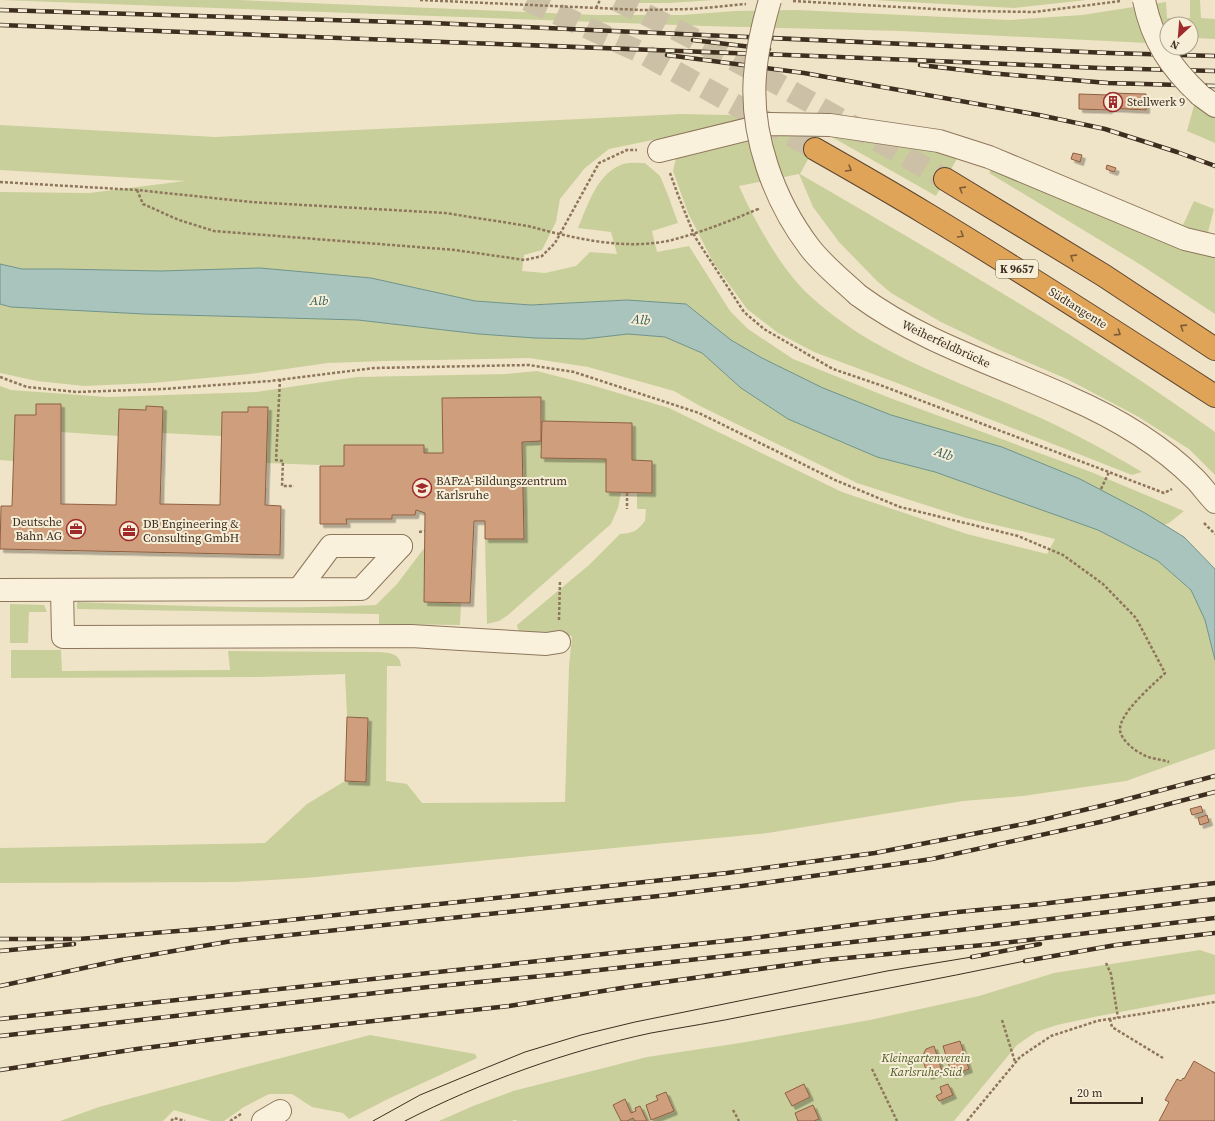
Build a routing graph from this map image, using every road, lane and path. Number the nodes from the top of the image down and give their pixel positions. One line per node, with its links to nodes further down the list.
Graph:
1 (600, 0): 4 (path)
2 (770, 0): 22 (street, Weiherfeldbrücke, bridge)
3 (1144, 0): 5 (street, bridge)
4 (596, 8)
5 (1215, 106)
6 (815, 149): 16 (highway, Südtangente / K 9657, one-way to 16)
7 (660, 150): 10 (path); 12 (street); 17 (path)
8 (946, 179): 13 (highway, one-way to 8)
9 (0, 182): 10 (path)
10 (137, 190): 11 (path, bridge)
11 (758, 209)
12 (1213, 239)
13 (1215, 349)
14 (0, 377): 15 (path)
15 (280, 379): 19 (path); 29 (path)
16 (1215, 396)
17 (1109, 472): 18 (path); 20 (path)
18 (1166, 484)
19 (294, 486)
20 (1101, 489)
21 (627, 493): 23 (path)
22 (1215, 502)
23 (627, 509)
24 (560, 580): 28 (path)
25 (299, 589): 27 (street)
26 (0, 590): 27 (street)
27 (62, 590): 28 (street)
28 (559, 642)
29 (1169, 762)
30 (1106, 963): 32 (path)
31 (1215, 1002): 32 (path)
32 (1118, 1018): 33 (path)
33 (1110, 1019): 35 (path); 36 (path)
34 (1002, 1020): 36 (path)
35 (1163, 1058)
36 (1016, 1062): 43 (path)
37 (872, 1069): 42 (path)
38 (734, 1110): 41 (path)
39 (171, 1121): 40 (path)
40 (185, 1121)
41 (739, 1121)
42 (897, 1121)
43 (967, 1121)

